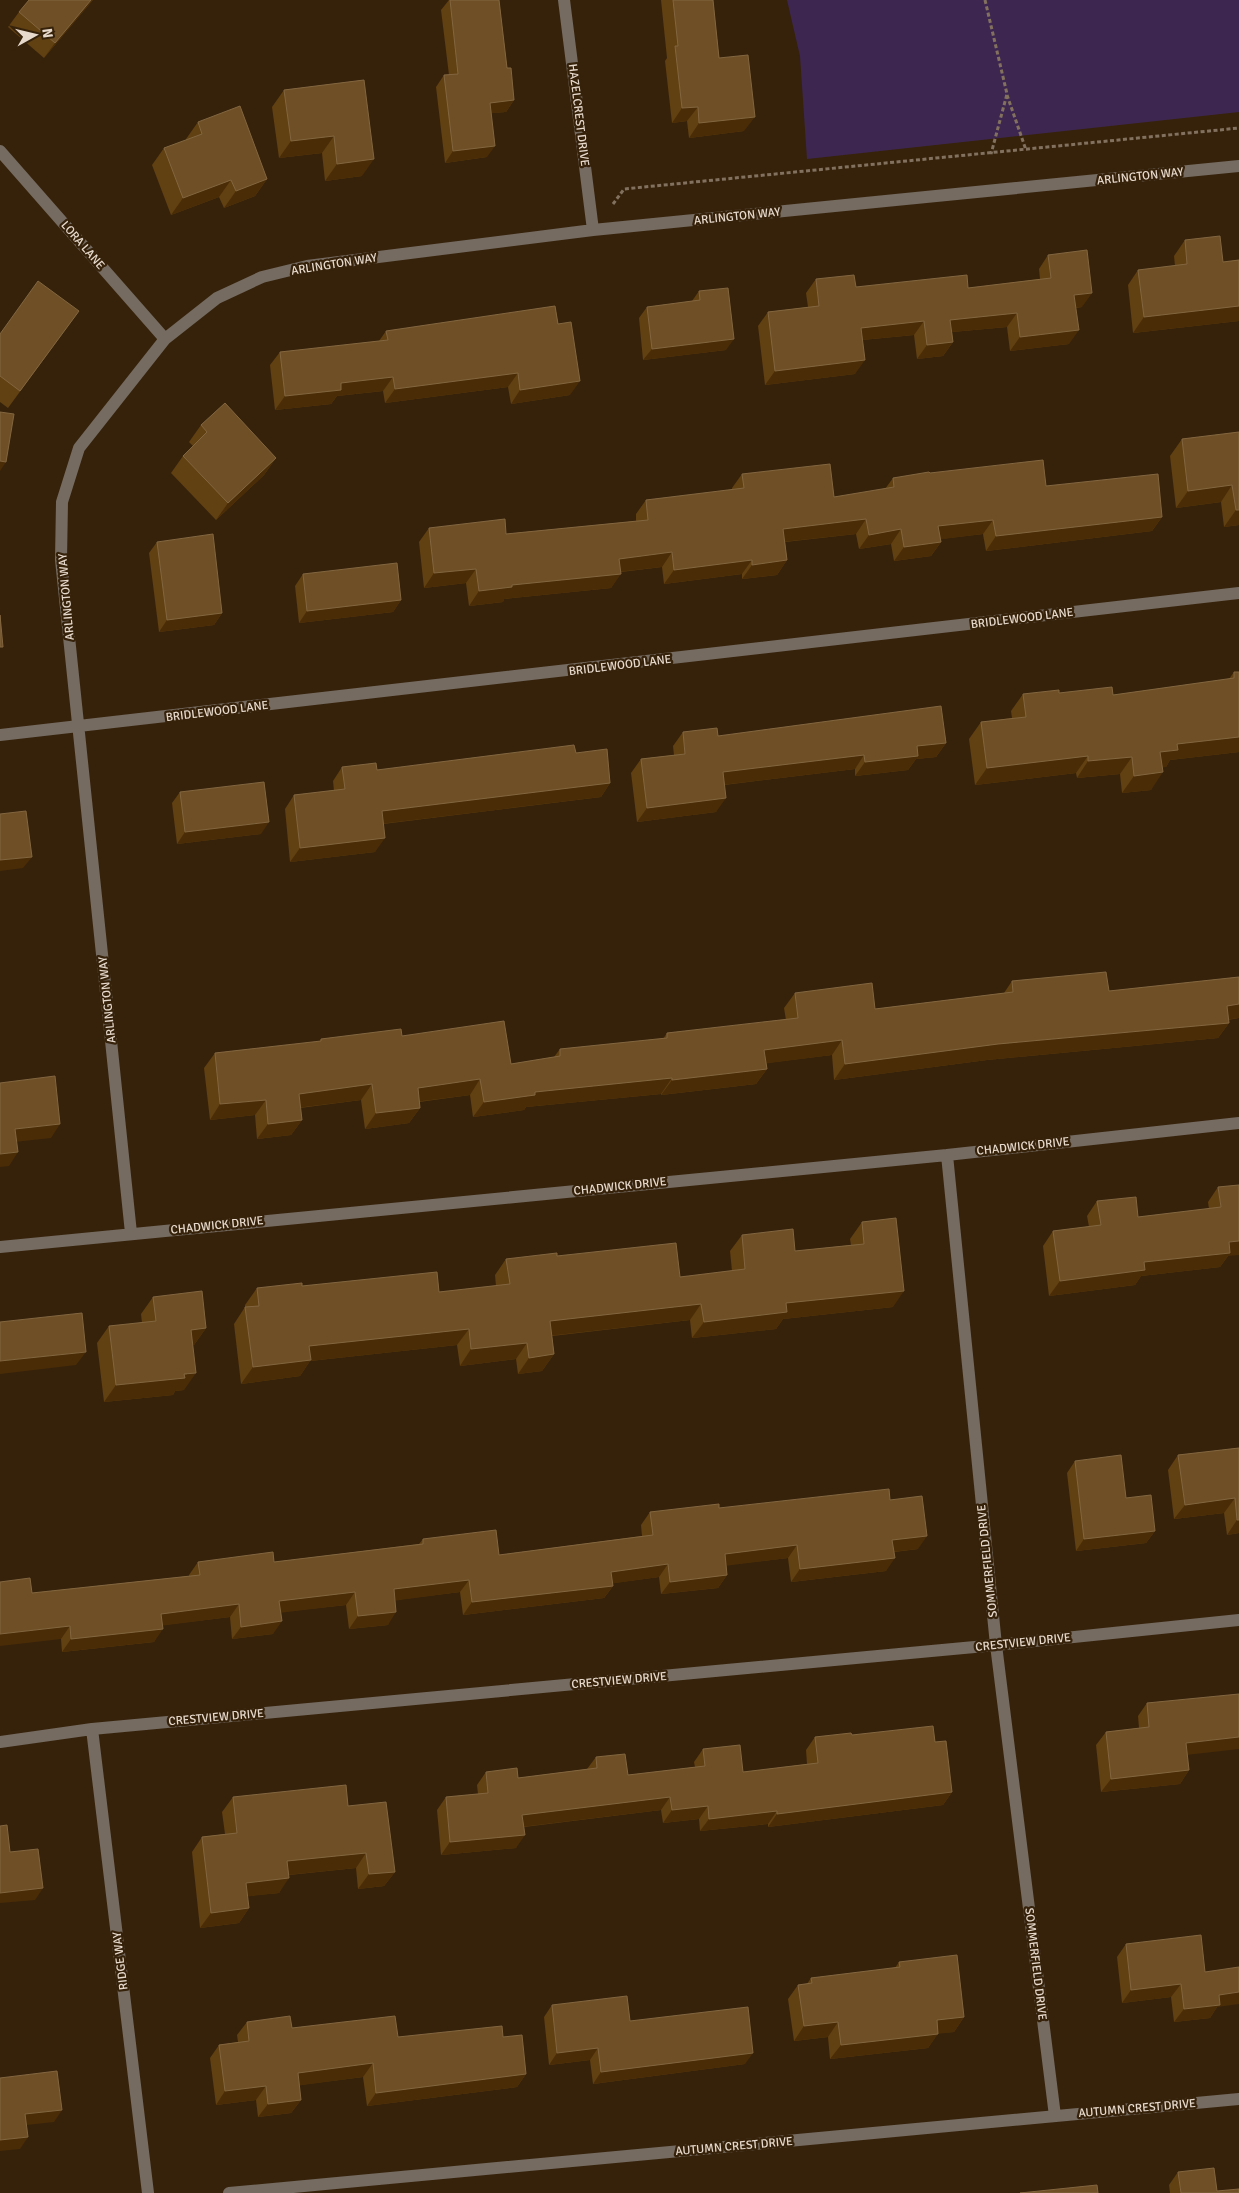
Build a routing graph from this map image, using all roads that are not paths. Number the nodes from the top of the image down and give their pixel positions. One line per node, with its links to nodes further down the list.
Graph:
1 (564, 0): 4 (street, HAZELCREST DRIVE)
2 (0, 151): 5 (street, LORA LANE)
3 (1239, 166): 4 (street, ARLINGTON WAY)
4 (593, 230): 5 (street, ARLINGTON WAY)
5 (165, 339): 7 (street, ARLINGTON WAY)
6 (1239, 593): 7 (street, BRIDLEWOOD LANE)
7 (80, 727): 8 (street, BRIDLEWOOD LANE); 11 (street, ARLINGTON WAY)
8 (0, 735)
9 (1239, 1123): 10 (street, CHADWICK DRIVE)
10 (946, 1155): 11 (street, CHADWICK DRIVE); 14 (street, SOMMERFIELD DRIVE)
11 (131, 1233): 12 (street, CHADWICK DRIVE)
12 (0, 1246)
13 (1239, 1620): 14 (street, CRESTVIEW DRIVE)
14 (996, 1645): 15 (street, CRESTVIEW DRIVE); 18 (street, SOMMERFIELD DRIVE)
15 (92, 1729): 16 (street, CRESTVIEW DRIVE); 19 (street, RIDGE WAY)
16 (0, 1742)
17 (1239, 2099): 18 (street, AUTUMN CREST DRIVE)
18 (1055, 2116): 20 (street, AUTUMN CREST DRIVE)
19 (148, 2193)
20 (229, 2193)

